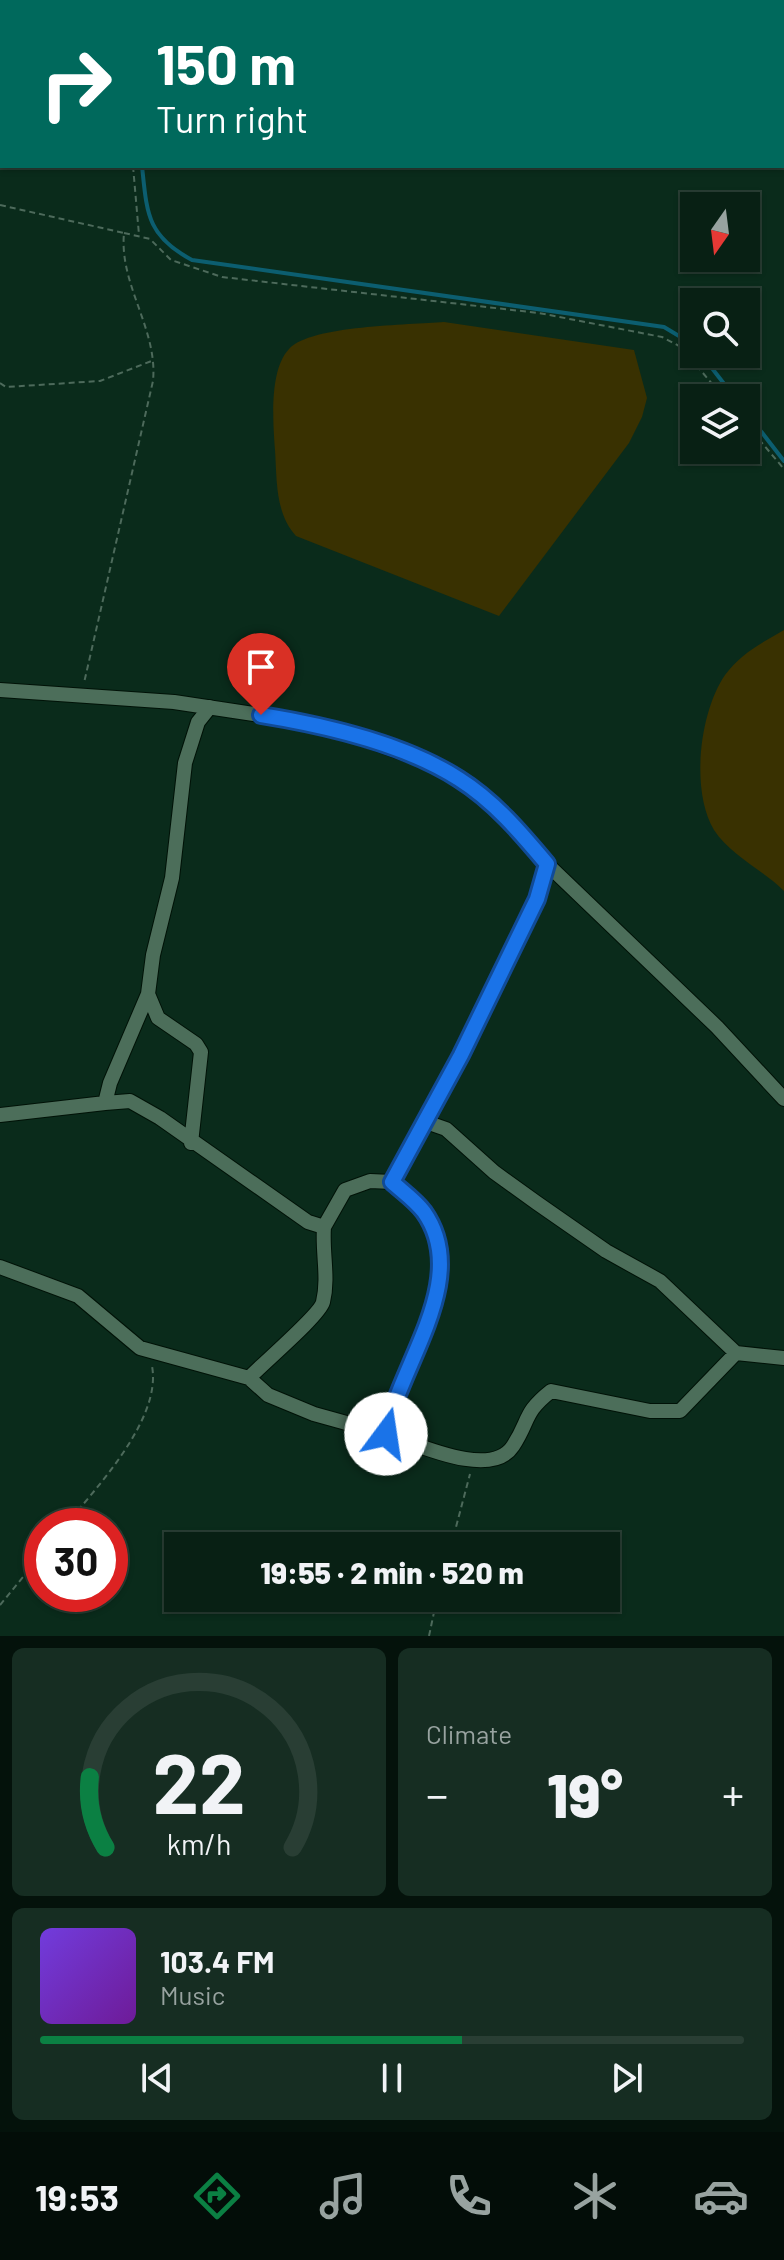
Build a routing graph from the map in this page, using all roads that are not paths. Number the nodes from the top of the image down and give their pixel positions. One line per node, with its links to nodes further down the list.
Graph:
1 (0, 690): 2 (street)
2 (210, 707): 3 (street); 4 (street)
3 (547, 864): 5 (street); 8 (street)
4 (148, 994): 6 (street); 9 (street)
5 (784, 1099)
6 (105, 1103): 7 (street); 9 (street)
7 (0, 1115)
8 (426, 1122): 10 (street); 13 (street)
9 (191, 1143): 11 (street)
10 (392, 1182): 11 (street); 16 (street)
11 (324, 1227): 15 (street)
12 (0, 1267): 15 (street)
13 (736, 1353): 14 (street); 16 (street)
14 (784, 1358)
15 (249, 1378): 16 (street)
16 (386, 1434)

